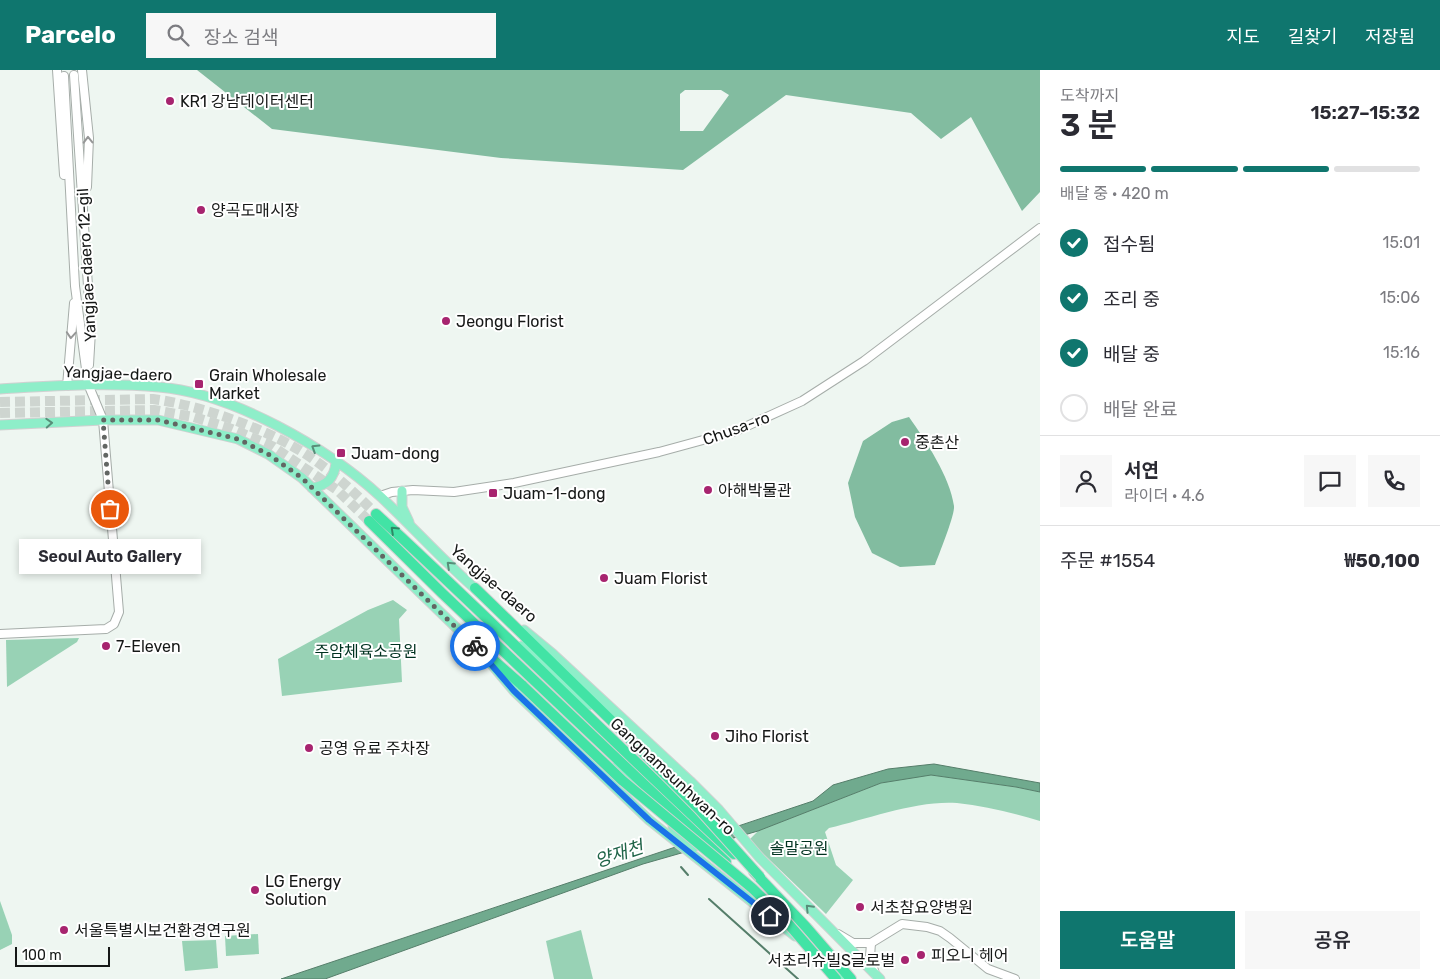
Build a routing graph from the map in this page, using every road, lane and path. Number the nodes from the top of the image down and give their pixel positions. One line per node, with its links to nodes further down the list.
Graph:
1 (80, 72): 5 (street, Yangjae-daero 12-gil, one-way to 1)
2 (59, 73): 4 (street, Yangjae-daero 12-gil)
3 (1040, 228): 12 (street, Chusa-ro)
4 (75, 286): 5 (street, Yangjae-daero 12-gil); 6 (street, one-way to 6)
5 (88, 384): 6 (main road, Yangjae-daero); 8 (street); 10 (main road, Yangjae-daero, one-way to 5)
6 (67, 386): 7 (main road, Yangjae-daero)
7 (0, 389)
8 (103, 420): 9 (main road, one-way to 8); 11 (main road); 18 (street)
9 (0, 426)
10 (336, 462): 11 (main road); 13 (main road, Yangjae-daero)
11 (312, 488): 19 (main road)
12 (402, 491): 13 (street, Chusa-ro); 14 (main road)
13 (380, 496): 14 (main road, Yangjae-daero)
14 (419, 536): 15 (main road, Yangjae-daero, one-way to 14)
15 (474, 588): 21 (main road, Yangjae-daero); 23 (highway, bridge)
16 (443, 594): 17 (highway, Yangjae-daero, one-way to 16); 20 (highway, Yangjae-daero); 22 (main road, bridge)
17 (469, 599): 20 (highway, Gangnamsunhwan-ro); 21 (main road)
18 (0, 634)
19 (466, 636): 22 (main road); 24 (highway, bridge)
20 (608, 742): 23 (highway, Gangnamsunhwan-ro, bridge); 24 (highway, Gangnamsunhwan-ro, bridge)
21 (716, 808): 25 (main road, Yangjae-daero, one-way to 21)
22 (710, 867): 29 (main road)
23 (760, 877): 29 (highway, Gangnamsunhwan-ro)
24 (752, 888): 28 (highway, Gangnamsunhwan-ro, bridge)
25 (828, 928): 26 (street); 27 (main road, Yangjae-daero)
26 (872, 943): 27 (street); 30 (street)
27 (878, 976)
28 (836, 979)
29 (849, 979)
30 (1015, 979)

